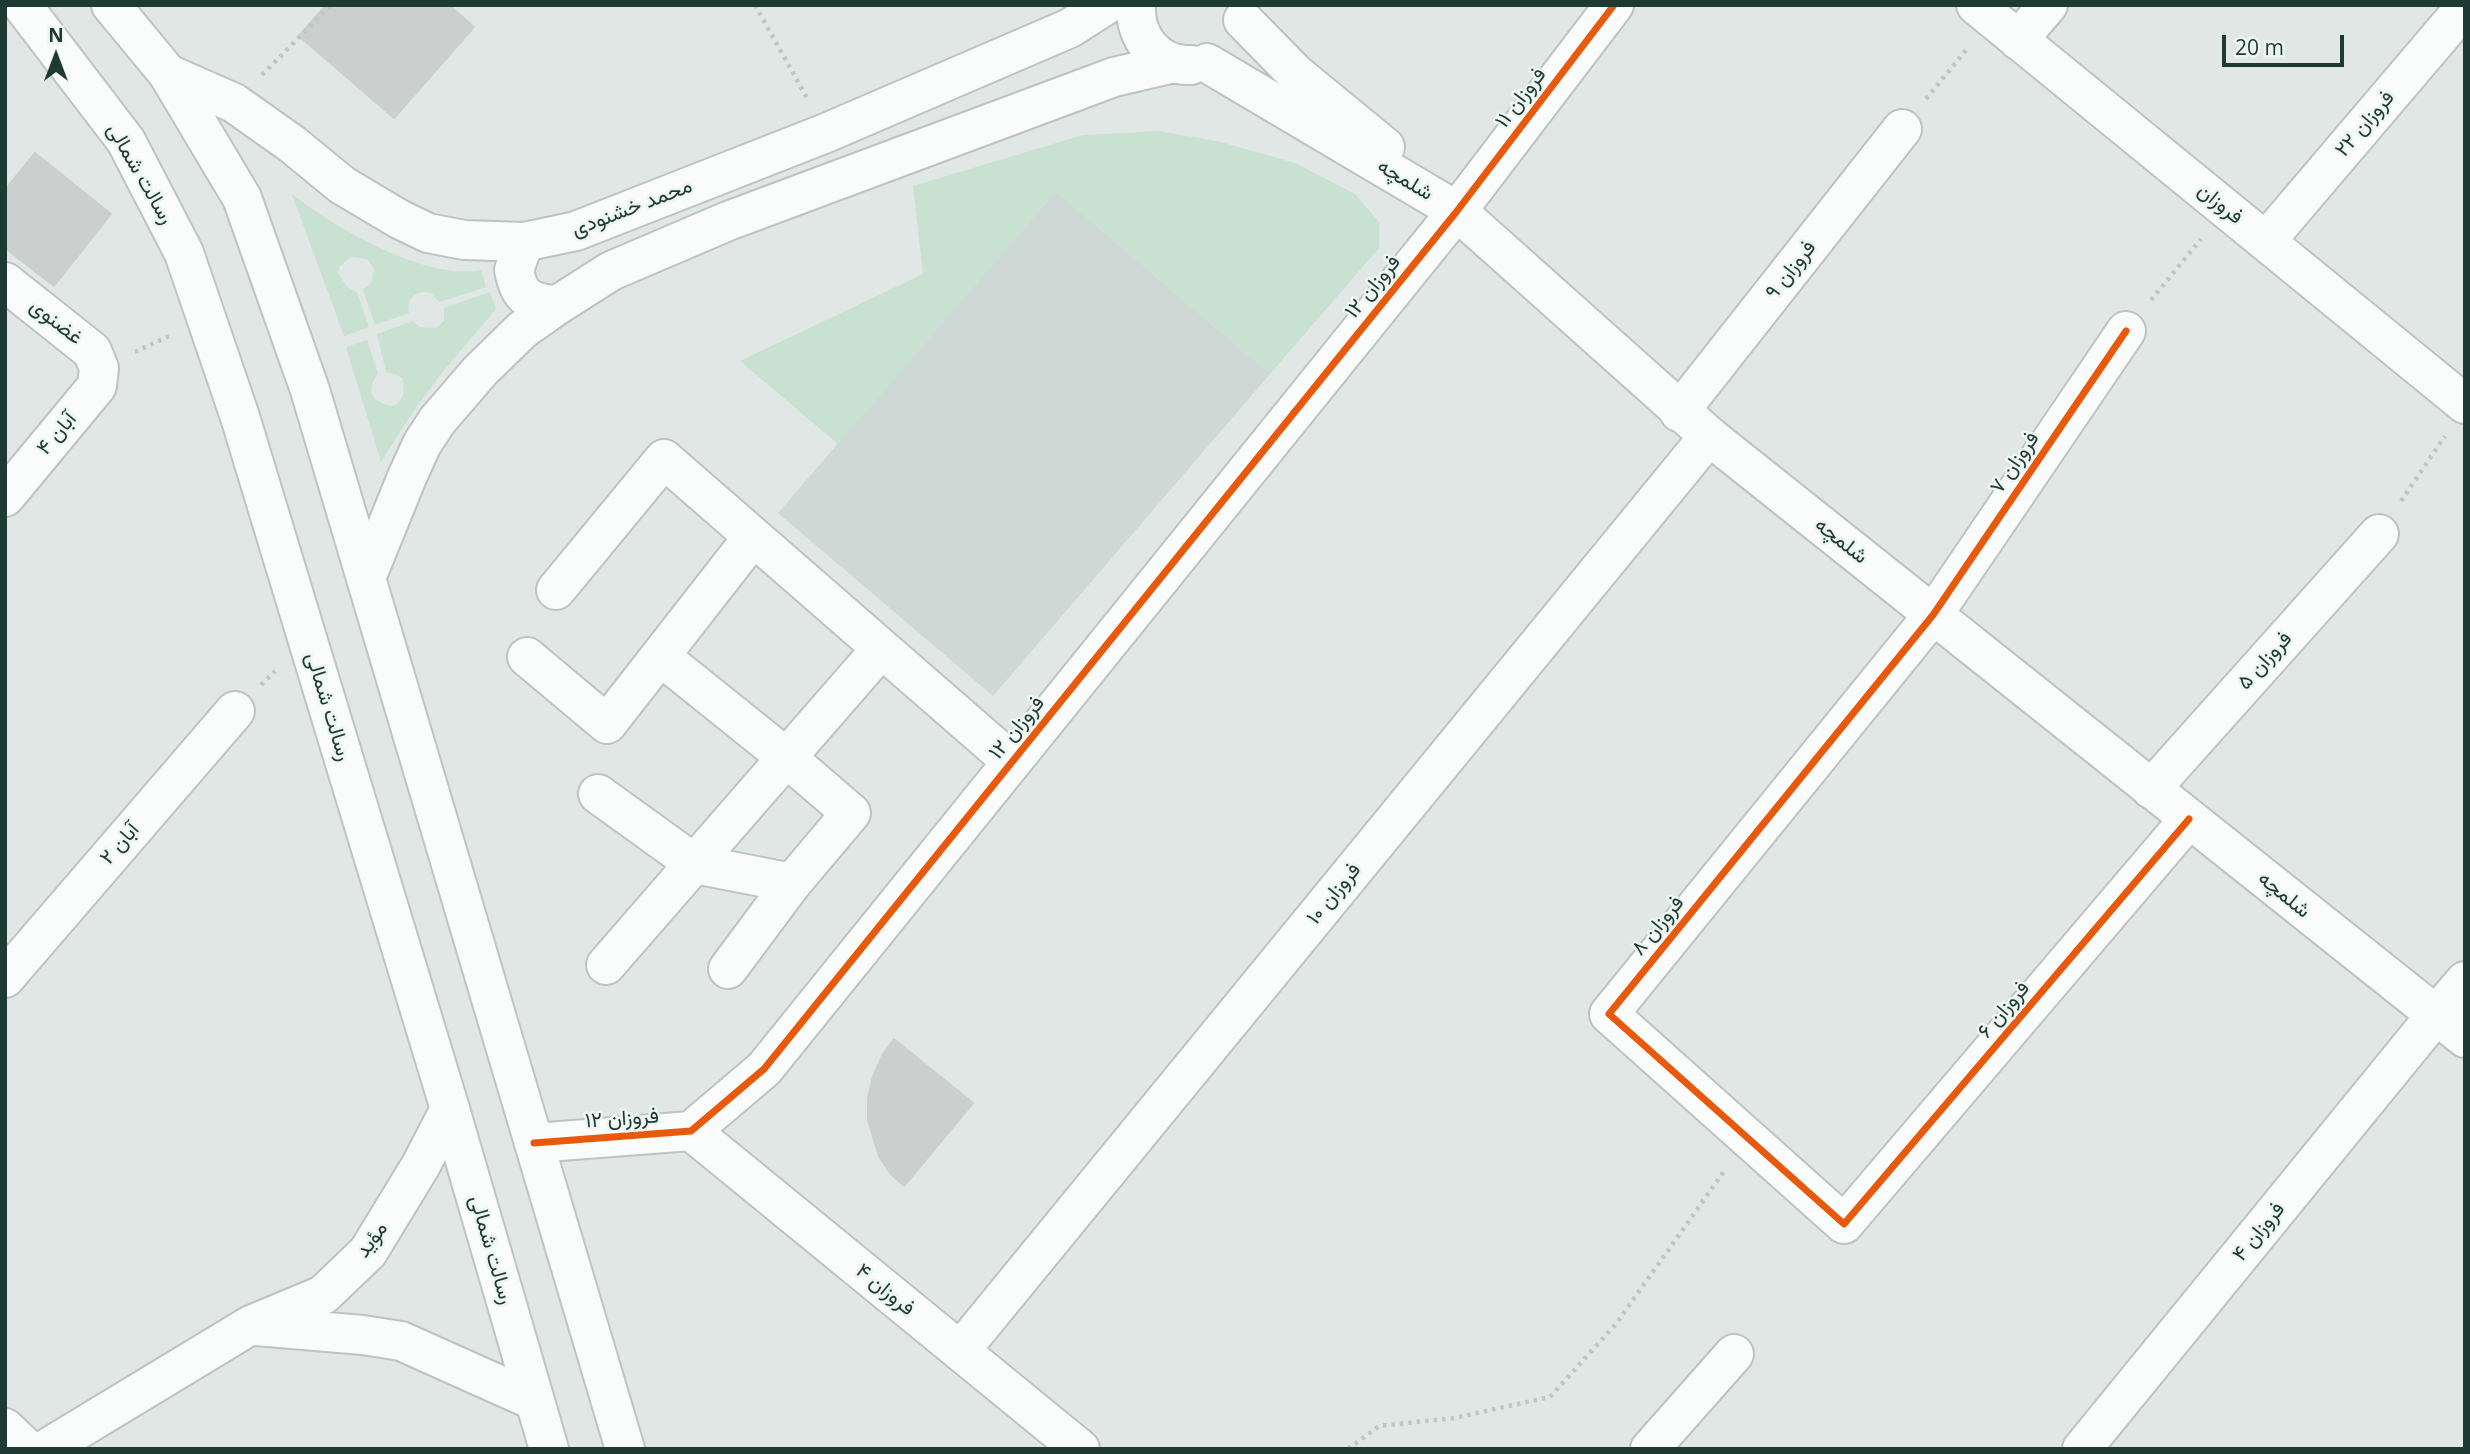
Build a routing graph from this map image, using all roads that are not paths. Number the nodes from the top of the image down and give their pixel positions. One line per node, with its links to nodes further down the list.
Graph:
1 (22, 5): 45 (street, رسالت شمالی)
2 (111, 5): 11 (street)
3 (1106, 5): 15 (street, محمد خشنودی)
4 (1136, 5): 10 (street, شلمچه)
5 (1614, 5): 13 (street, فروزان ۱۱)
6 (2048, 5): 9 (street)
7 (2465, 7): 14 (street, فروزان ۲۲)
8 (1243, 13): 10 (street); 13 (street)
9 (1996, 21): 14 (street, فروزان)
10 (1190, 63): 13 (street, شلمچه); 17 (street)
11 (169, 74): 15 (street, محمد خشنودی); 26 (street)
12 (1902, 129): 20 (street, فروزان ۹)
13 (1457, 211): 20 (street, شلمچه); 34 (street, فروزان ۱۲)
14 (2266, 241): 21 (street, فروزان)
15 (524, 242): 17 (street)
16 (5, 282): 19 (street, غضنوی)
17 (555, 306): 26 (street)
18 (2126, 331): 28 (street, فروزان ۷)
19 (99, 368): 23 (street, آبان ۴)
20 (1679, 412): 22 (street, شلمچه)
21 (2458, 415)
22 (1709, 436): 28 (street, شلمچه); 50 (street, فروزان ۱۰)
23 (5, 497)
24 (2379, 534): 35 (street, فروزان ۵)
25 (753, 537): 27 (street); 29 (street); 30 (street)
26 (366, 578): 47 (street)
27 (556, 590)
28 (1933, 615): 35 (street, شلمچه); 48 (street, فروزان ۸)
29 (881, 649): 33 (street); 34 (street)
30 (660, 656): 31 (street); 33 (street)
31 (527, 657)
32 (235, 710): 42 (street, آبان ۲)
33 (787, 758): 38 (street); 39 (street)
34 (1012, 762): 46 (street, فروزان ۱۲)
35 (2151, 789): 37 (street, شلمچه)
36 (598, 794): 38 (street)
37 (2189, 819): 44 (street, شلمچه); 48 (street, فروزان ۶)
38 (695, 864): 39 (street); 40 (street)
39 (792, 883): 41 (street)
40 (606, 965)
41 (728, 968)
42 (5, 978)
43 (2465, 981): 44 (street, فروزان ۴)
44 (2450, 1027): 60 (street, فروزان ۴)
45 (450, 1109): 49 (street, مؤید); 52 (street, رسالت شمالی)
46 (691, 1131): 47 (street, فروزان ۱۲); 50 (street, فروزان ۴)
47 (534, 1143): 57 (street)
48 (1844, 1224)
49 (251, 1325): 52 (street); 55 (street, مؤید)
50 (960, 1351): 58 (street, فروزان ۴)
51 (1734, 1354): 59 (street)
52 (535, 1401): 56 (street, رسالت شمالی)
53 (5, 1428): 54 (street)
54 (27, 1449)
55 (46, 1449)
56 (549, 1449)
57 (625, 1449)
58 (1080, 1449)
59 (1650, 1449)
60 (2082, 1449)

